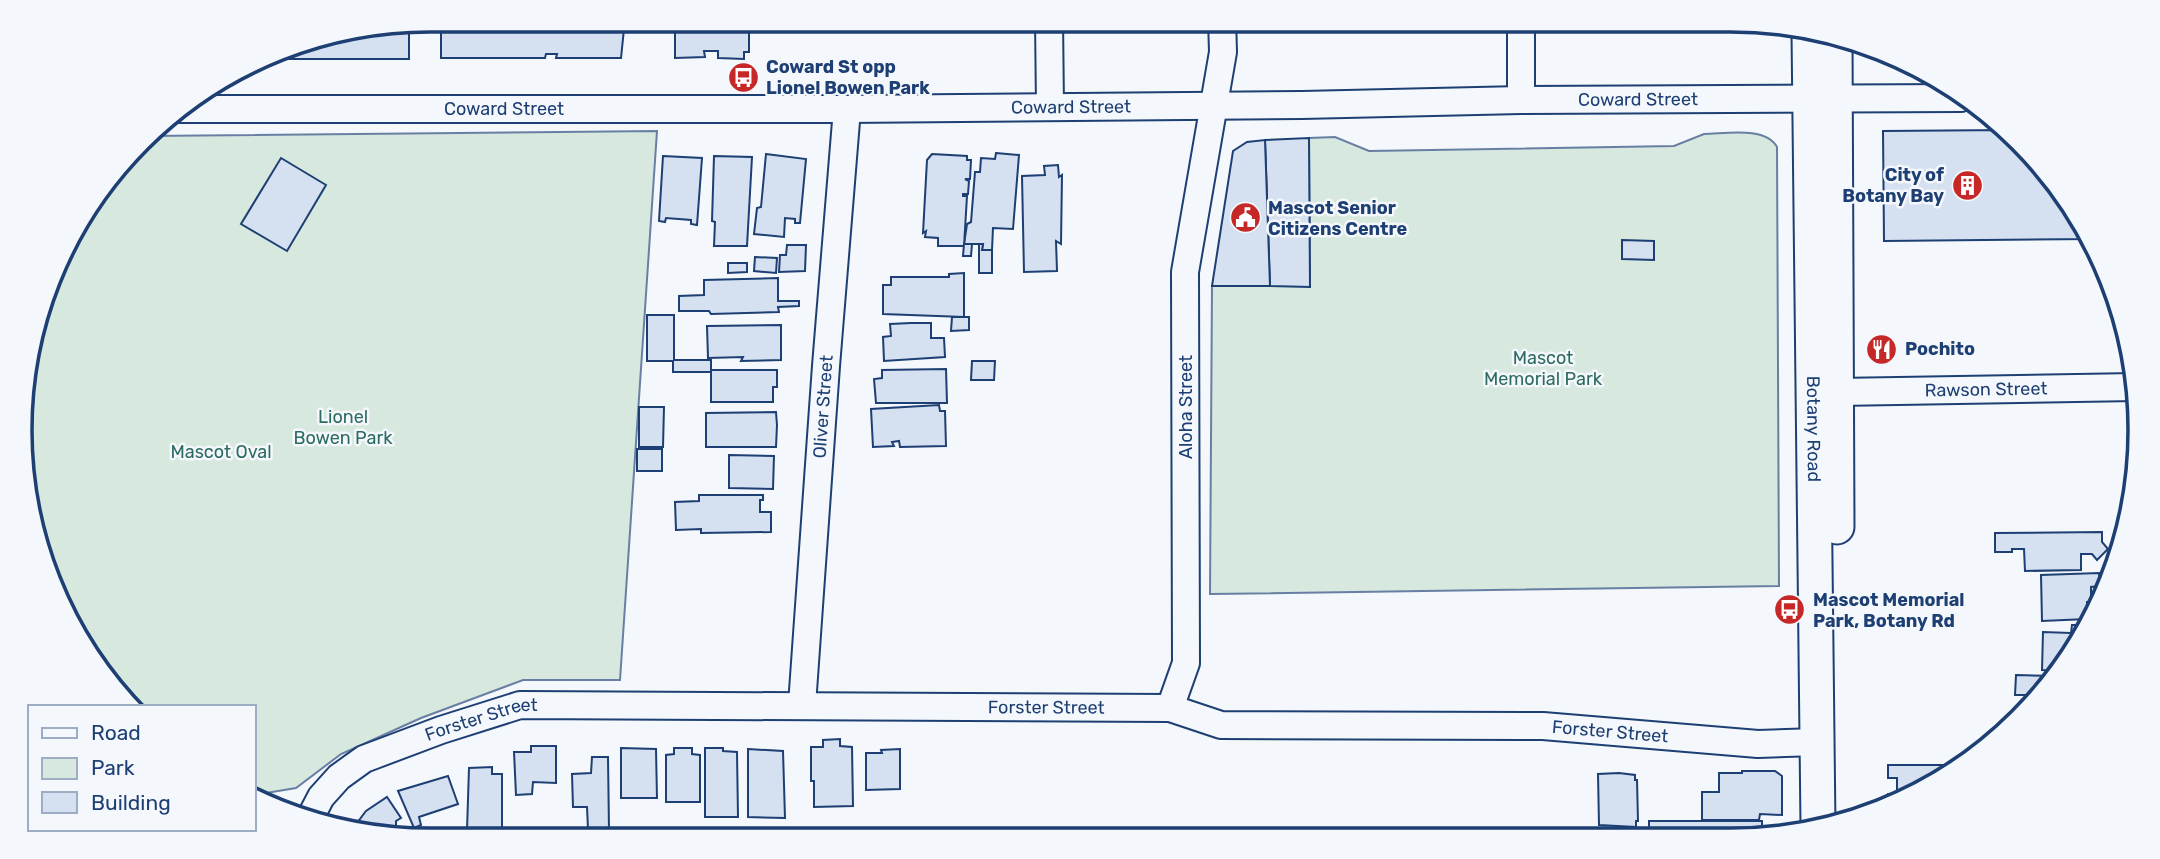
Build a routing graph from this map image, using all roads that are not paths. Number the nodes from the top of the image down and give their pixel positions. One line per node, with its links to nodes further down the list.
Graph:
1 (1049, 32): 10 (street)
2 (1222, 32): 9 (street, Aloha Street)
3 (1521, 32): 7 (street)
4 (1810, 40): 8 (main road, Botany Road)
5 (1833, 45): 8 (main road, Botany Road)
6 (1951, 98): 8 (street, Coward Street)
7 (1521, 100): 8 (street, Coward Street); 9 (street, Coward Street)
8 (1822, 100): 14 (main road, Botany Road); 17 (main road, Botany Road)
9 (1214, 106): 10 (street, Coward Street); 16 (street, Aloha Street)
10 (1049, 107): 12 (street, Coward Street)
11 (194, 109): 12 (street, Coward Street)
12 (846, 109): 15 (street, Oliver Street)
13 (2126, 387): 14 (street, Rawson Street)
14 (1837, 392): 19 (main road, Botany Road)
15 (802, 705): 16 (street, Forster Street); 18 (street, Forster Street)
16 (1170, 708): 17 (street, Forster Street)
17 (1818, 741): 20 (main road, Botany Road)
18 (314, 810)
19 (1839, 812)
20 (1818, 818)

